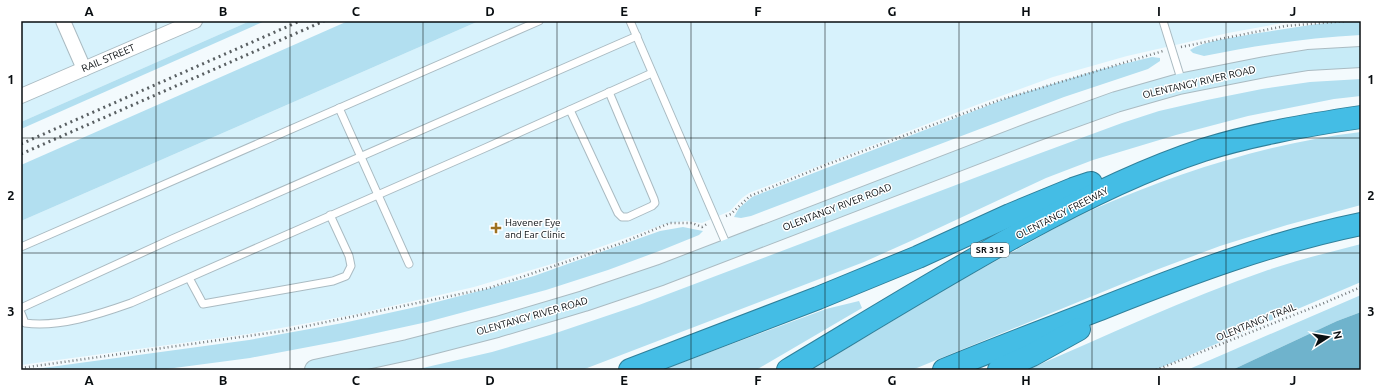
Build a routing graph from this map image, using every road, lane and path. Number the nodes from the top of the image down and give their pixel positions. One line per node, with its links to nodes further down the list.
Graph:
1 (63, 21): 10 (street)
2 (195, 21): 10 (street, RAIL STREET)
3 (538, 21): 15 (lane)
4 (630, 21): 7 (lane)
5 (1163, 21): 8 (lane)
6 (1346, 21): 8 (path)
7 (636, 36): 11 (lane); 19 (lane)
8 (1172, 49): 12 (lane); 22 (path)
9 (1361, 57): 12 (main road, OLENTANGY RIVER ROAD)
10 (84, 69): 14 (street, RAIL STREET)
11 (652, 73): 13 (lane); 22 (lane)
12 (1182, 84): 25 (main road, OLENTANGY RIVER ROAD)
13 (609, 92): 16 (lane); 16 (lane)
14 (21, 96)
15 (339, 108): 19 (lane); 24 (lane)
16 (570, 110): 20 (lane)
17 (1361, 117): 18 (highway, OLENTANGY FREEWAY / SR 315)
18 (1202, 151): 34 (highway); 35 (highway, OLENTANGY FREEWAY / SR 315)
19 (361, 157): 20 (lane); 30 (lane)
20 (378, 194): 21 (lane); 26 (lane)
21 (330, 215): 27 (lane); 27 (lane)
22 (716, 220): 25 (lane); 32 (path)
23 (1361, 224): 29 (highway)
24 (21, 247)
25 (728, 248): 33 (main road, OLENTANGY RIVER ROAD)
26 (409, 264)
27 (189, 278): 31 (lane)
28 (1361, 287): 38 (path, OLENTANGY TRAIL)
29 (1142, 292): 36 (highway); 37 (highway)
30 (21, 308)
31 (21, 313)
32 (21, 368)
33 (315, 370)
34 (630, 370)
35 (788, 370)
36 (944, 370)
37 (999, 370)
38 (1156, 370)

